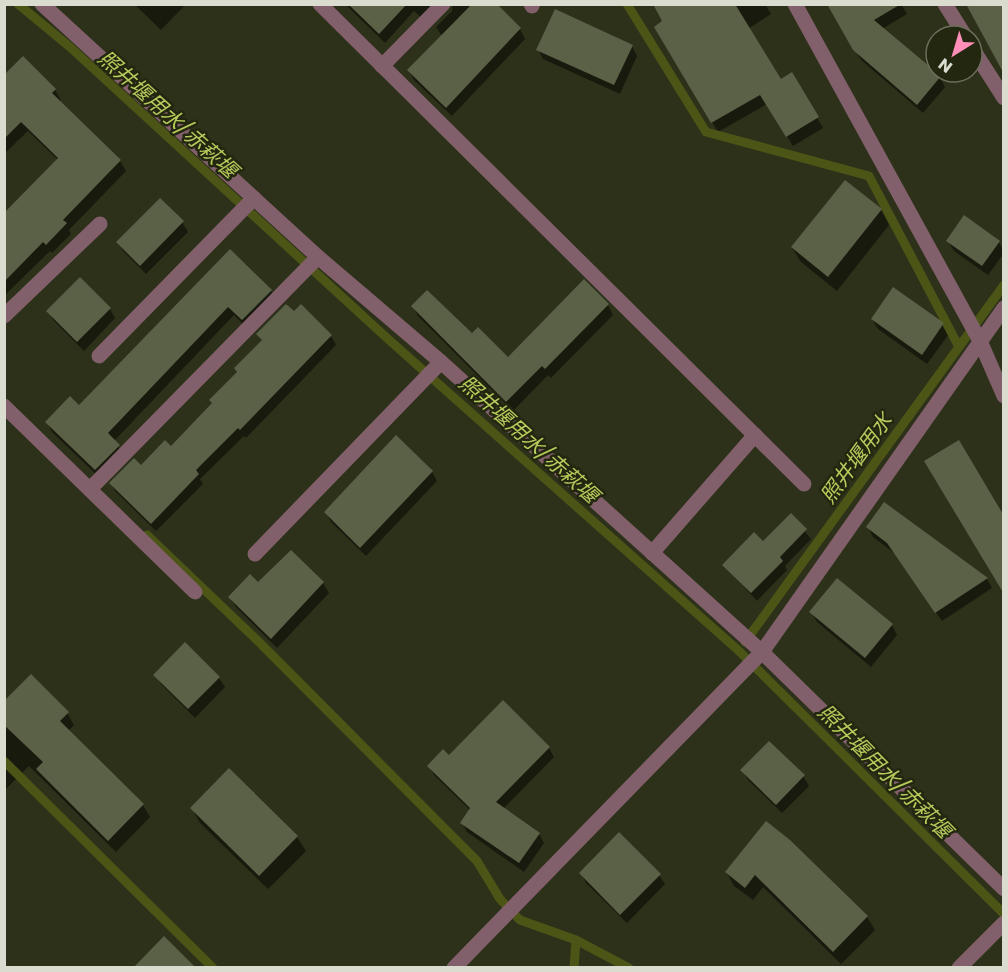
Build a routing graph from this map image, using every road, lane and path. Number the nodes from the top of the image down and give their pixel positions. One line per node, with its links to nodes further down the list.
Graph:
1 (42, 4): 10 (street)
2 (320, 4): 7 (street)
3 (443, 4): 7 (street)
4 (795, 4): 15 (street)
5 (945, 4): 6 (street)
6 (957, 24)
7 (382, 66): 20 (street)
8 (984, 67): 9 (street)
9 (1004, 98)
10 (254, 198): 12 (street); 16 (street)
11 (100, 225): 14 (street)
12 (318, 257): 17 (street); 22 (street)
13 (1004, 308): 15 (street)
14 (4, 316)
15 (980, 341): 18 (street); 26 (street)
16 (99, 356)
17 (441, 362): 23 (street); 24 (street)
18 (1004, 396)
19 (4, 406): 22 (street)
20 (755, 435): 21 (street); 23 (street)
21 (804, 484)
22 (90, 489): 25 (street)
23 (652, 553): 26 (street)
24 (255, 554)
25 (195, 592)
26 (762, 652): 27 (street); 29 (street)
27 (1004, 889)
28 (1004, 923): 30 (street)
29 (454, 968)
30 (959, 968)

